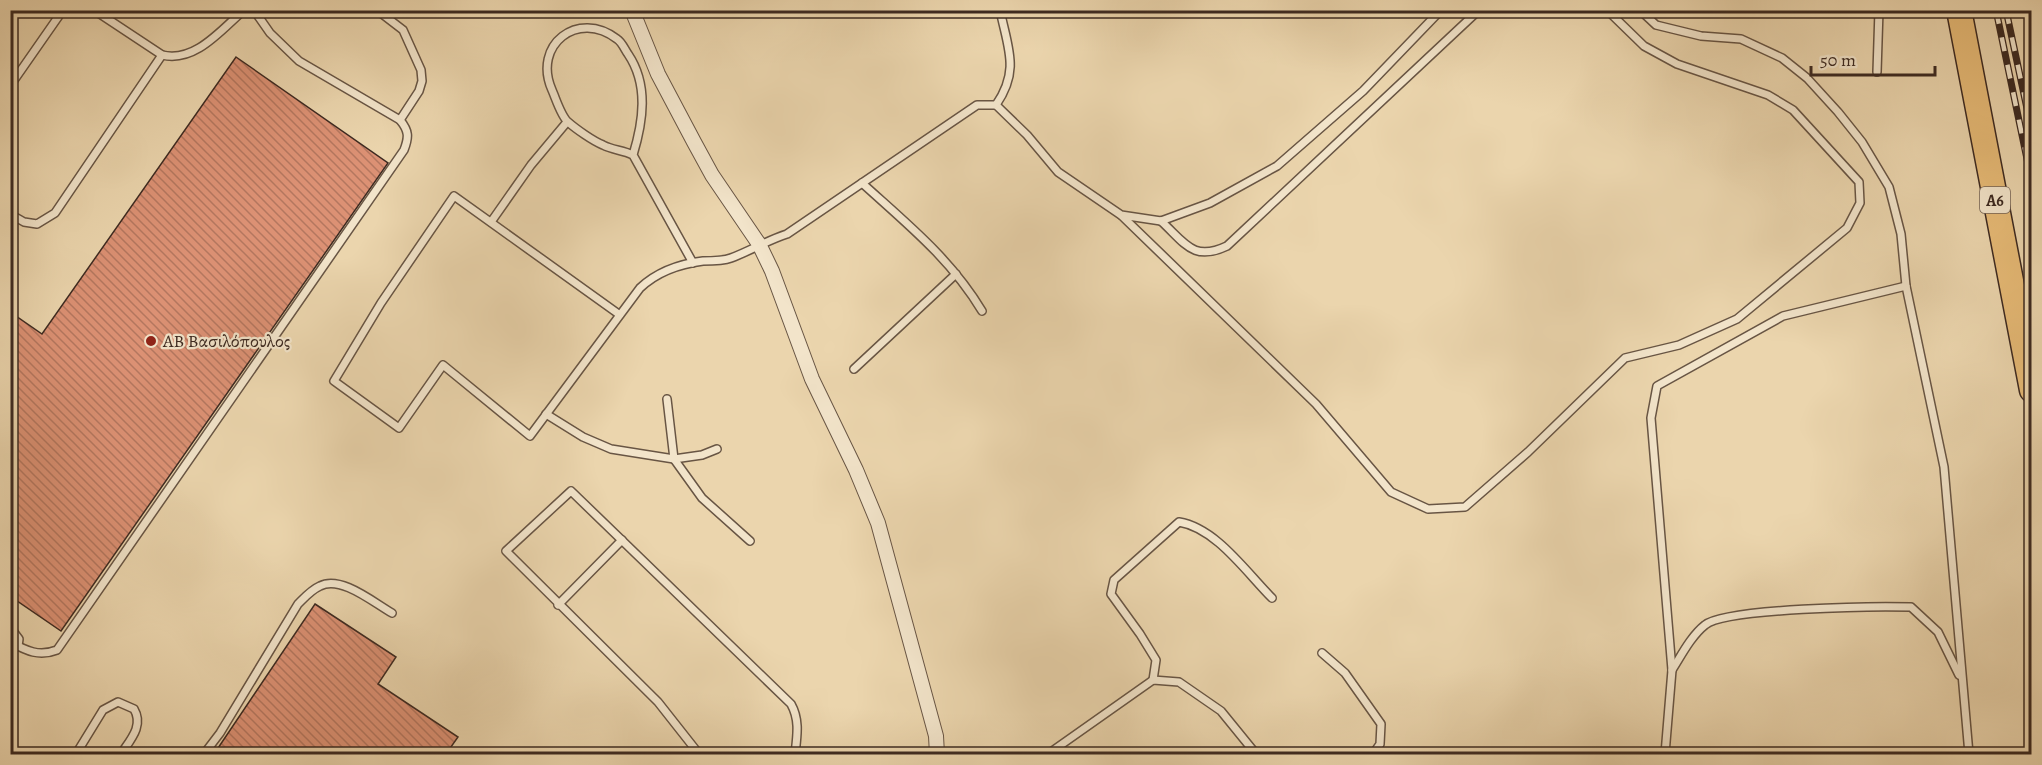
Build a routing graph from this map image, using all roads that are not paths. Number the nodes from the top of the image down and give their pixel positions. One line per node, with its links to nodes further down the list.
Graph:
1 (63, 10): 16 (lane)
2 (94, 10): 14 (lane)
3 (244, 10): 14 (lane)
4 (254, 10): 18 (lane)
5 (377, 10): 18 (lane)
6 (632, 10): 26 (street)
7 (1000, 10): 17 (lane)
8 (1441, 10): 24 (lane)
9 (1479, 10): 24 (lane)
10 (1607, 10): 23 (lane)
11 (1640, 10): 29 (lane)
12 (1879, 10): 15 (lane)
13 (1959, 10): 33 (highway, Α6)
14 (162, 55): 22 (lane)
15 (1877, 72)
16 (10, 86)
17 (996, 105): 21 (lane); 23 (lane)
18 (399, 120): 45 (lane)
19 (567, 122): 20 (lane); 20 (lane); 25 (lane)
20 (633, 155): 27 (lane)
21 (862, 183): 26 (lane); 28 (lane)
22 (10, 214)
23 (1121, 215): 24 (lane)
24 (1161, 221)
25 (491, 222): 31 (lane); 35 (lane)
26 (759, 244): 27 (lane); 55 (street)
27 (693, 262): 31 (lane)
28 (956, 274): 30 (lane); 32 (lane)
29 (1906, 286): 47 (lane); 49 (lane)
30 (982, 311)
31 (620, 315): 35 (lane)
32 (854, 369)
33 (2031, 390)
34 (667, 399): 37 (lane)
35 (546, 414): 37 (lane)
36 (717, 449): 37 (lane)
37 (674, 459): 39 (lane)
38 (622, 540): 41 (lane); 41 (lane); 54 (lane)
39 (750, 541)
40 (1272, 598): 48 (lane)
41 (558, 605): 53 (lane)
42 (392, 613): 52 (lane)
43 (10, 627): 45 (lane)
44 (10, 642): 45 (lane)
45 (18, 646)
46 (1322, 653): 58 (lane)
47 (1671, 670): 49 (lane); 59 (lane)
48 (1153, 680): 56 (lane); 57 (lane)
49 (1961, 680): 60 (lane)
50 (76, 754): 51 (lane)
51 (121, 754)
52 (204, 754)
53 (699, 754)
54 (795, 754)
55 (937, 754)
56 (1048, 754)
57 (1256, 754)
58 (1372, 754)
59 (1665, 754)
60 (1969, 754)

